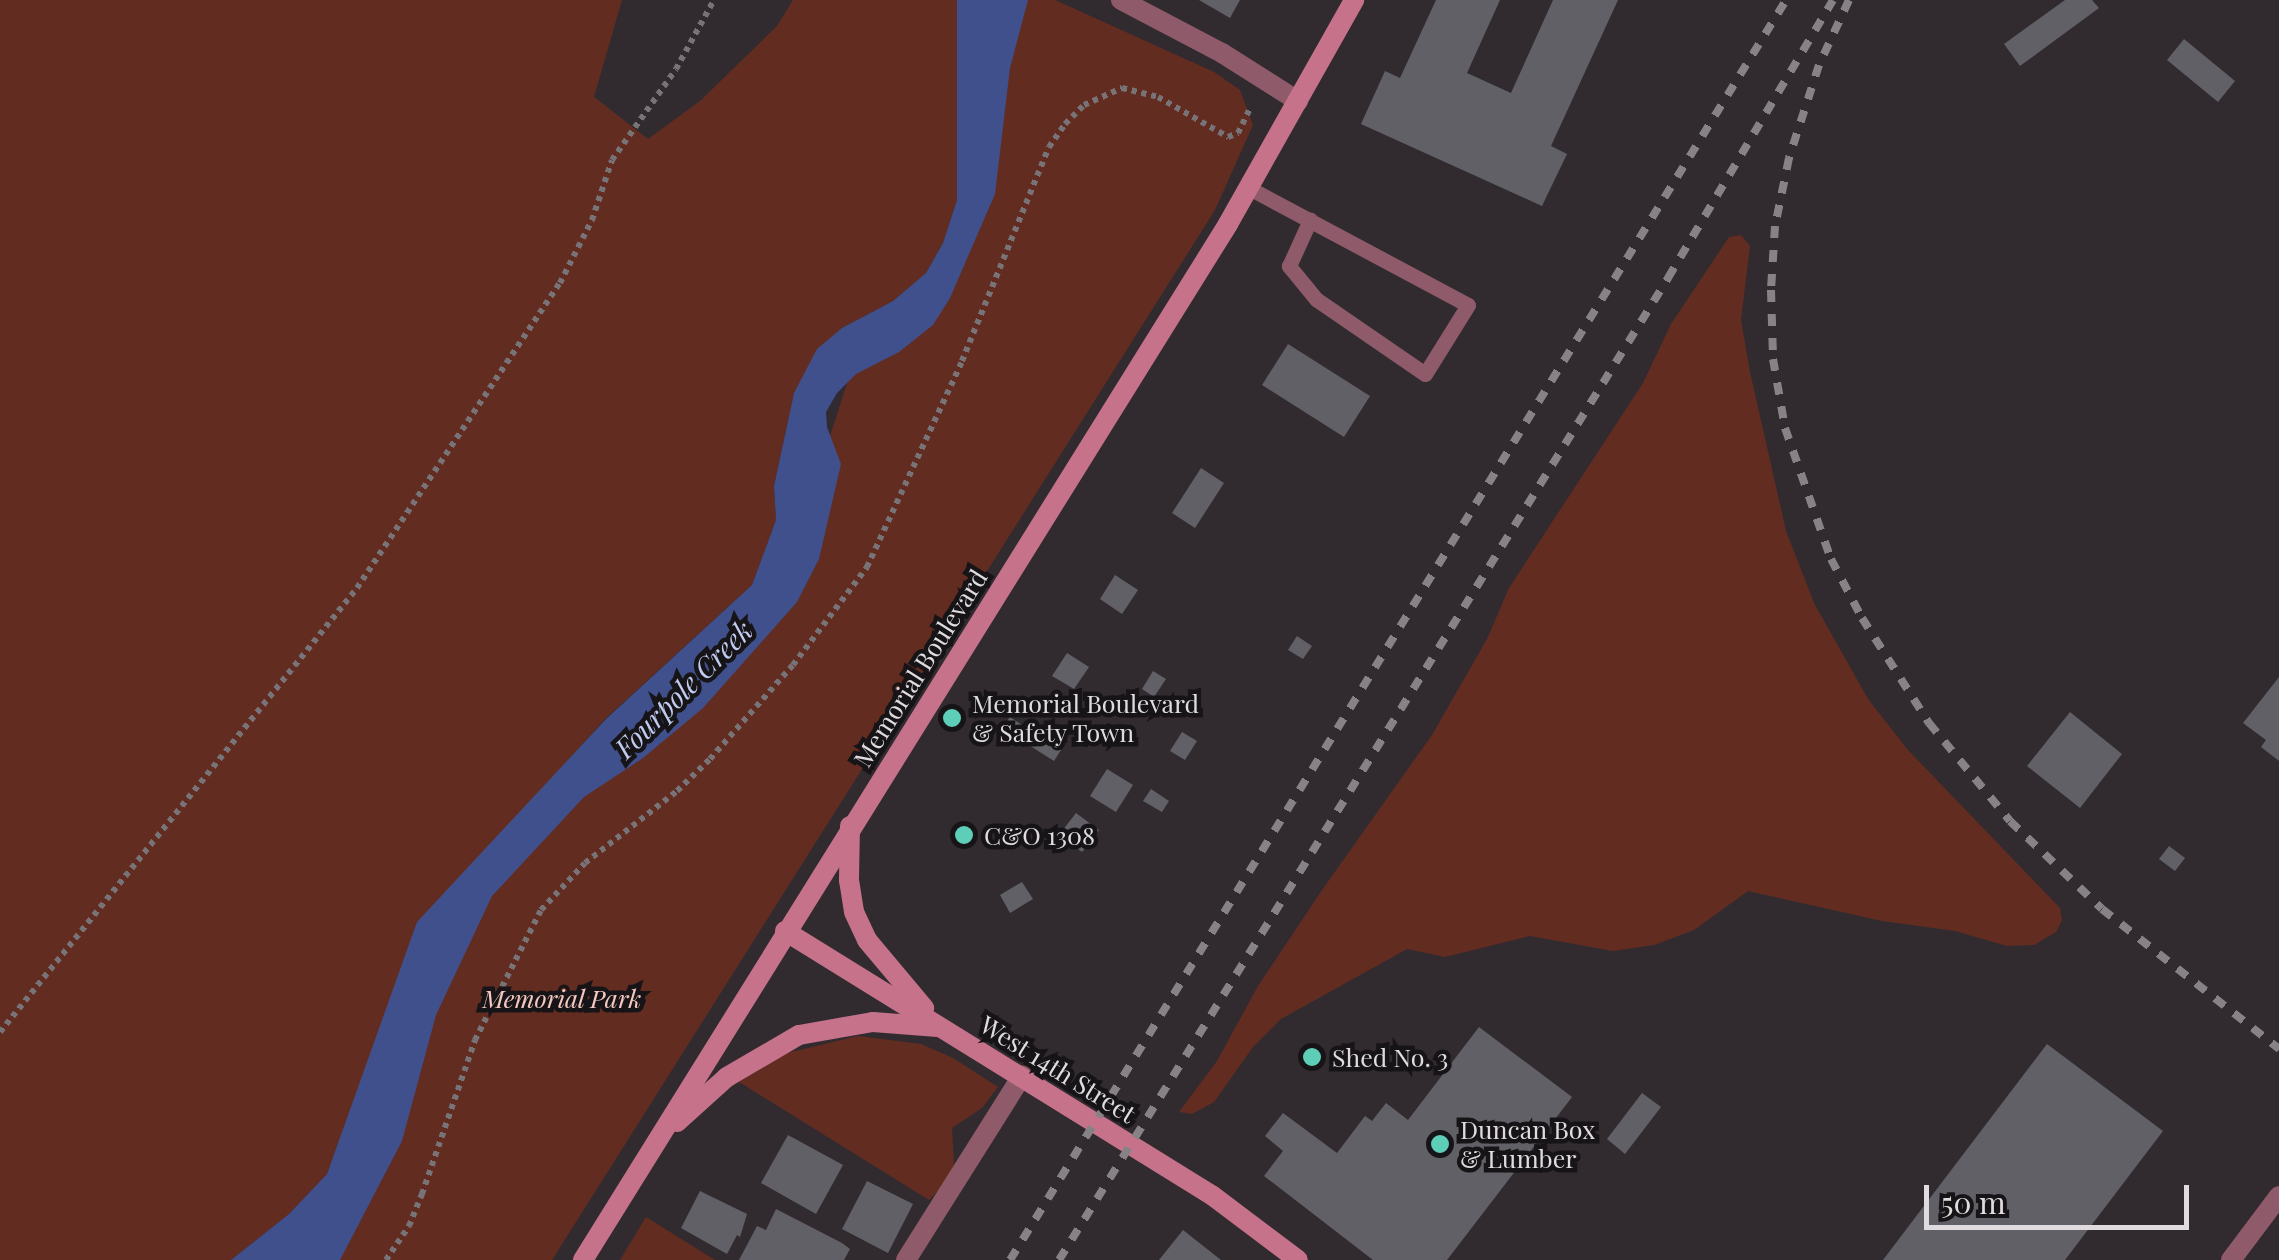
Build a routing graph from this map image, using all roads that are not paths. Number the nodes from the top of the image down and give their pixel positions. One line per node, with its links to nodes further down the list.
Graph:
1 (1121, 0): 3 (street)
2 (1354, 0): 3 (street, Memorial Boulevard)
3 (1298, 102): 4 (street, Memorial Boulevard)
4 (1249, 188): 5 (lane); 6 (street, Memorial Boulevard)
5 (1310, 220): 5 (lane)
6 (850, 826): 7 (street, Memorial Boulevard); 8 (street)
7 (785, 932): 8 (street, West 14th Street); 10 (street, Memorial Boulevard)
8 (943, 1028): 9 (street, West 14th Street); 10 (street)
9 (1022, 1076): 13 (street); 14 (street, West 14th Street)
10 (660, 1136): 12 (street, Memorial Boulevard)
11 (2279, 1196): 15 (street)
12 (583, 1260)
13 (906, 1260)
14 (1298, 1260)
15 (2231, 1260)

